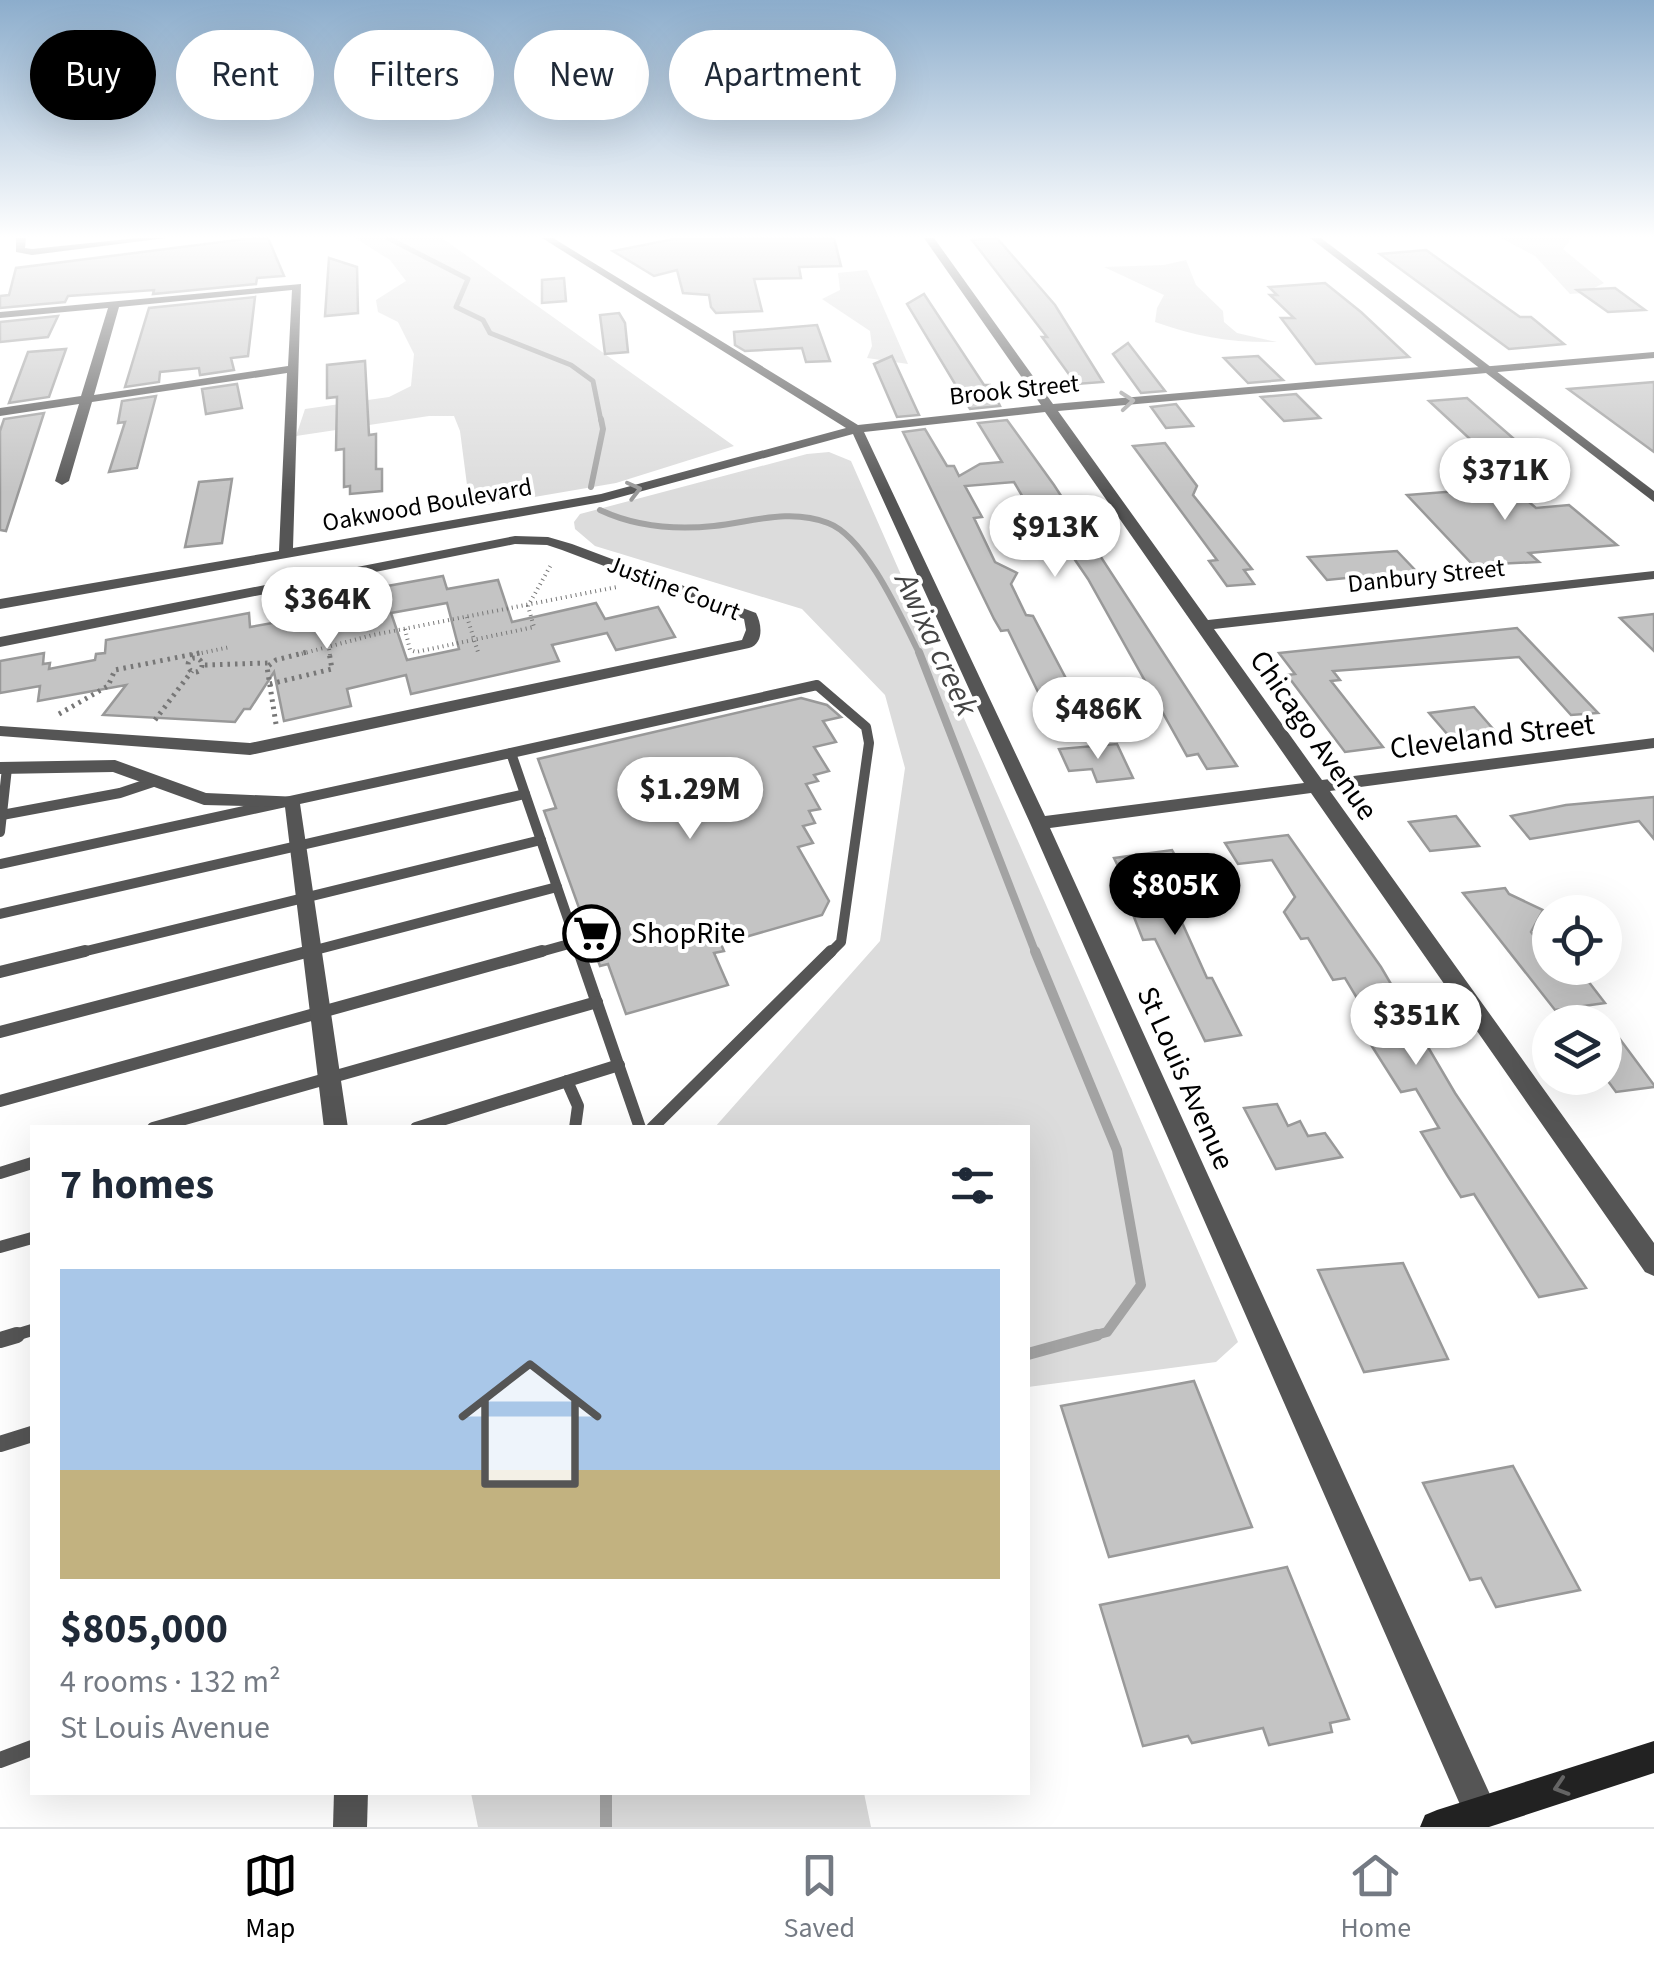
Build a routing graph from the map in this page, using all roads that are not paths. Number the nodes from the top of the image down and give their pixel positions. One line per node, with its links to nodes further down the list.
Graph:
1 (110, 323): 9 (street)
2 (295, 323): 7 (street)
3 (686, 323): 12 (street)
4 (988, 323): 10 (street, Chicago Avenue)
5 (1426, 323): 8 (street)
6 (1654, 356): 8 (street, Brook Street)
7 (293, 369): 9 (street); 17 (street)
8 (1488, 371): 10 (street, Brook Street, one-way to 8); 14 (street)
9 (88, 399): 11 (street); 13 (street)
10 (1047, 408): 12 (street, Brook Street); 20 (street, Chicago Avenue)
11 (0, 412)
12 (856, 428): 15 (street, Oakwood Boulevard, one-way to 12); 32 (street, St Louis Avenue)
13 (62, 481)
14 (1654, 498)
15 (538, 507): 16 (street); 17 (street, Oakwood Boulevard)
16 (536, 541): 21 (street, Justine Court); 22 (street, Justine Court)
17 (286, 552): 19 (street, Oakwood Boulevard)
18 (1654, 575): 20 (street, Danbury Street)
19 (0, 604)
20 (1204, 625): 27 (street, Chicago Avenue)
21 (0, 642)
22 (0, 731)
23 (1654, 743): 27 (street, Cleveland Street)
24 (511, 753): 29 (lane); 30 (lane); 55 (lane)
25 (3, 768): 26 (street); 28 (lane)
26 (156, 781): 30 (street); 31 (lane)
27 (1317, 787): 32 (street, Cleveland Street); 60 (street, Chicago Avenue)
28 (2, 789): 31 (lane)
29 (525, 794): 34 (lane); 35 (lane)
30 (293, 802): 35 (street); 36 (lane)
31 (2, 815): 33 (lane)
32 (1040, 823): 69 (street, St Louis Avenue)
33 (0, 832)
34 (541, 840): 37 (lane); 38 (lane)
35 (299, 846): 38 (street); 39 (lane)
36 (0, 864)
37 (557, 887): 40 (lane); 41 (lane)
38 (306, 899): 41 (street); 42 (lane)
39 (0, 914)
40 (576, 942): 43 (lane); 44 (lane)
41 (313, 951): 44 (street); 45 (lane)
42 (0, 972)
43 (597, 1002): 46 (lane); 47 (lane)
44 (321, 1012): 47 (street); 49 (lane)
45 (0, 1032)
46 (619, 1065): 48 (lane); 54 (lane)
47 (329, 1075): 50 (lane); 51 (street)
48 (567, 1081): 52 (lane); 53 (lane)
49 (0, 1101)
50 (163, 1125)
51 (336, 1125)
52 (426, 1125)
53 (575, 1125)
54 (639, 1125)
55 (655, 1125)
56 (30, 1164): 57 (lane)
57 (0, 1173)
58 (30, 1239): 59 (lane)
59 (0, 1248)
60 (1654, 1264)
61 (30, 1331): 62 (lane)
62 (0, 1340)
63 (30, 1435): 64 (lane)
64 (0, 1444)
65 (30, 1749): 67 (lane)
66 (1654, 1757): 69 (main road, one-way to 69)
67 (0, 1760)
68 (351, 1795): 70 (street)
69 (1482, 1813): 71 (main road)
70 (350, 1827)
71 (1437, 1827)

